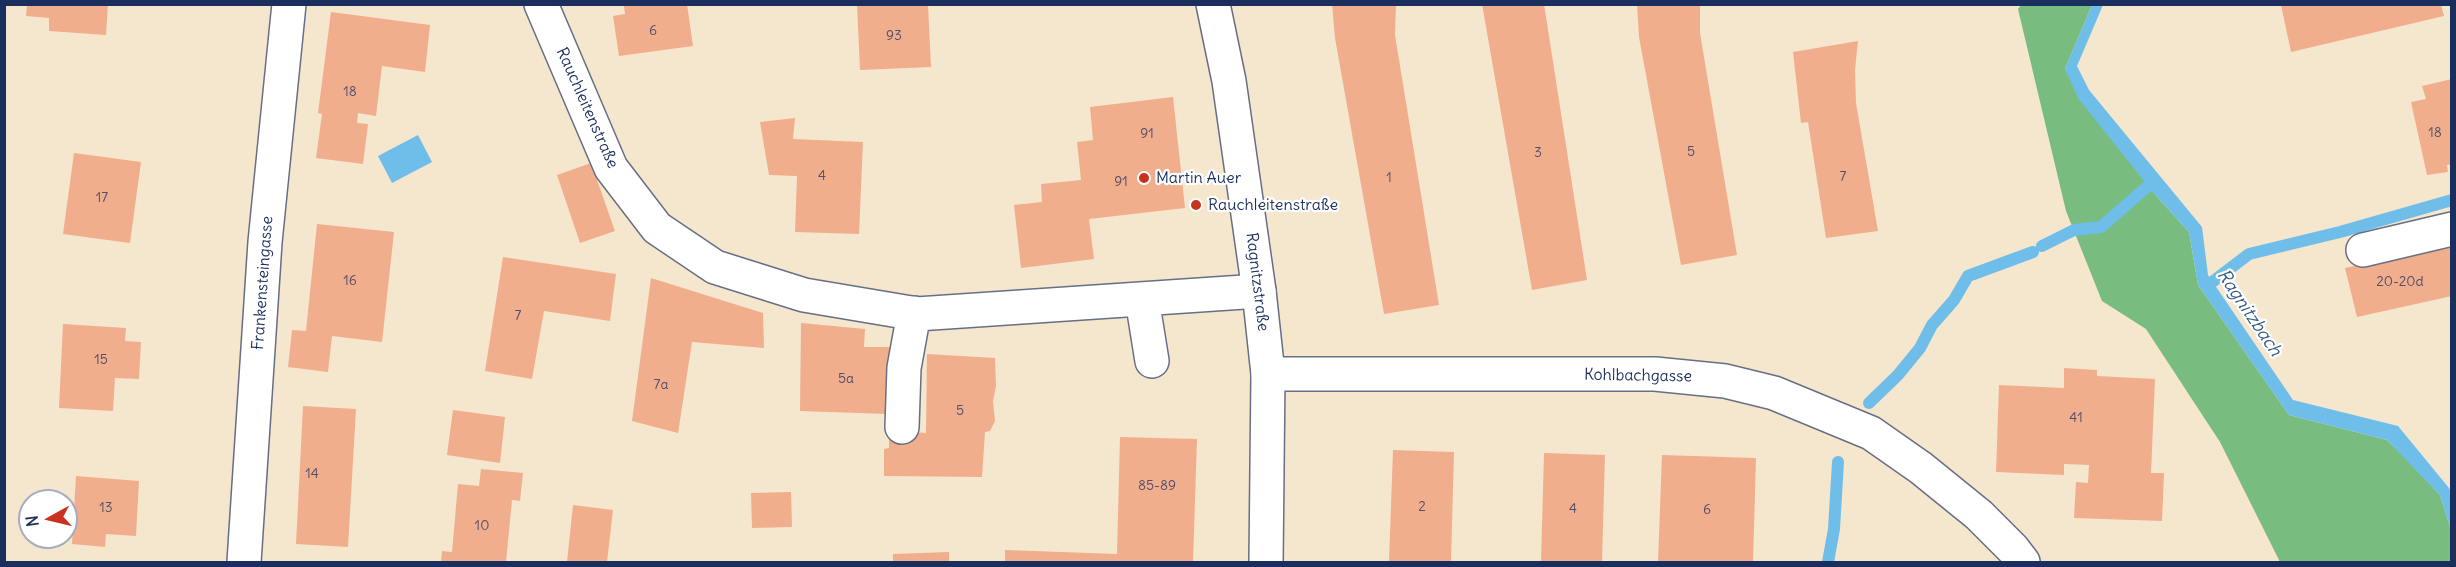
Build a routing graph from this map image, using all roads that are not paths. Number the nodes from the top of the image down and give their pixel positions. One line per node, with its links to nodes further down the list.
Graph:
1 (289, 4): 12 (street, Frankensteingasse)
2 (541, 4): 8 (street, Rauchleitenstraße)
3 (1213, 4): 6 (street, Ragnitzstraße)
4 (2451, 229): 5 (street)
5 (2363, 250)
6 (1259, 291): 7 (street, Rauchleitenstraße); 10 (street, Ragnitzstraße)
7 (1142, 299): 8 (street, Rauchleitenstraße); 9 (street)
8 (914, 313): 11 (street)
9 (1152, 360)
10 (1268, 374): 13 (street, Ragnitzstraße); 14 (street, Kohlbachgasse)
11 (902, 427)
12 (244, 562)
13 (1266, 562)
14 (2023, 562)

